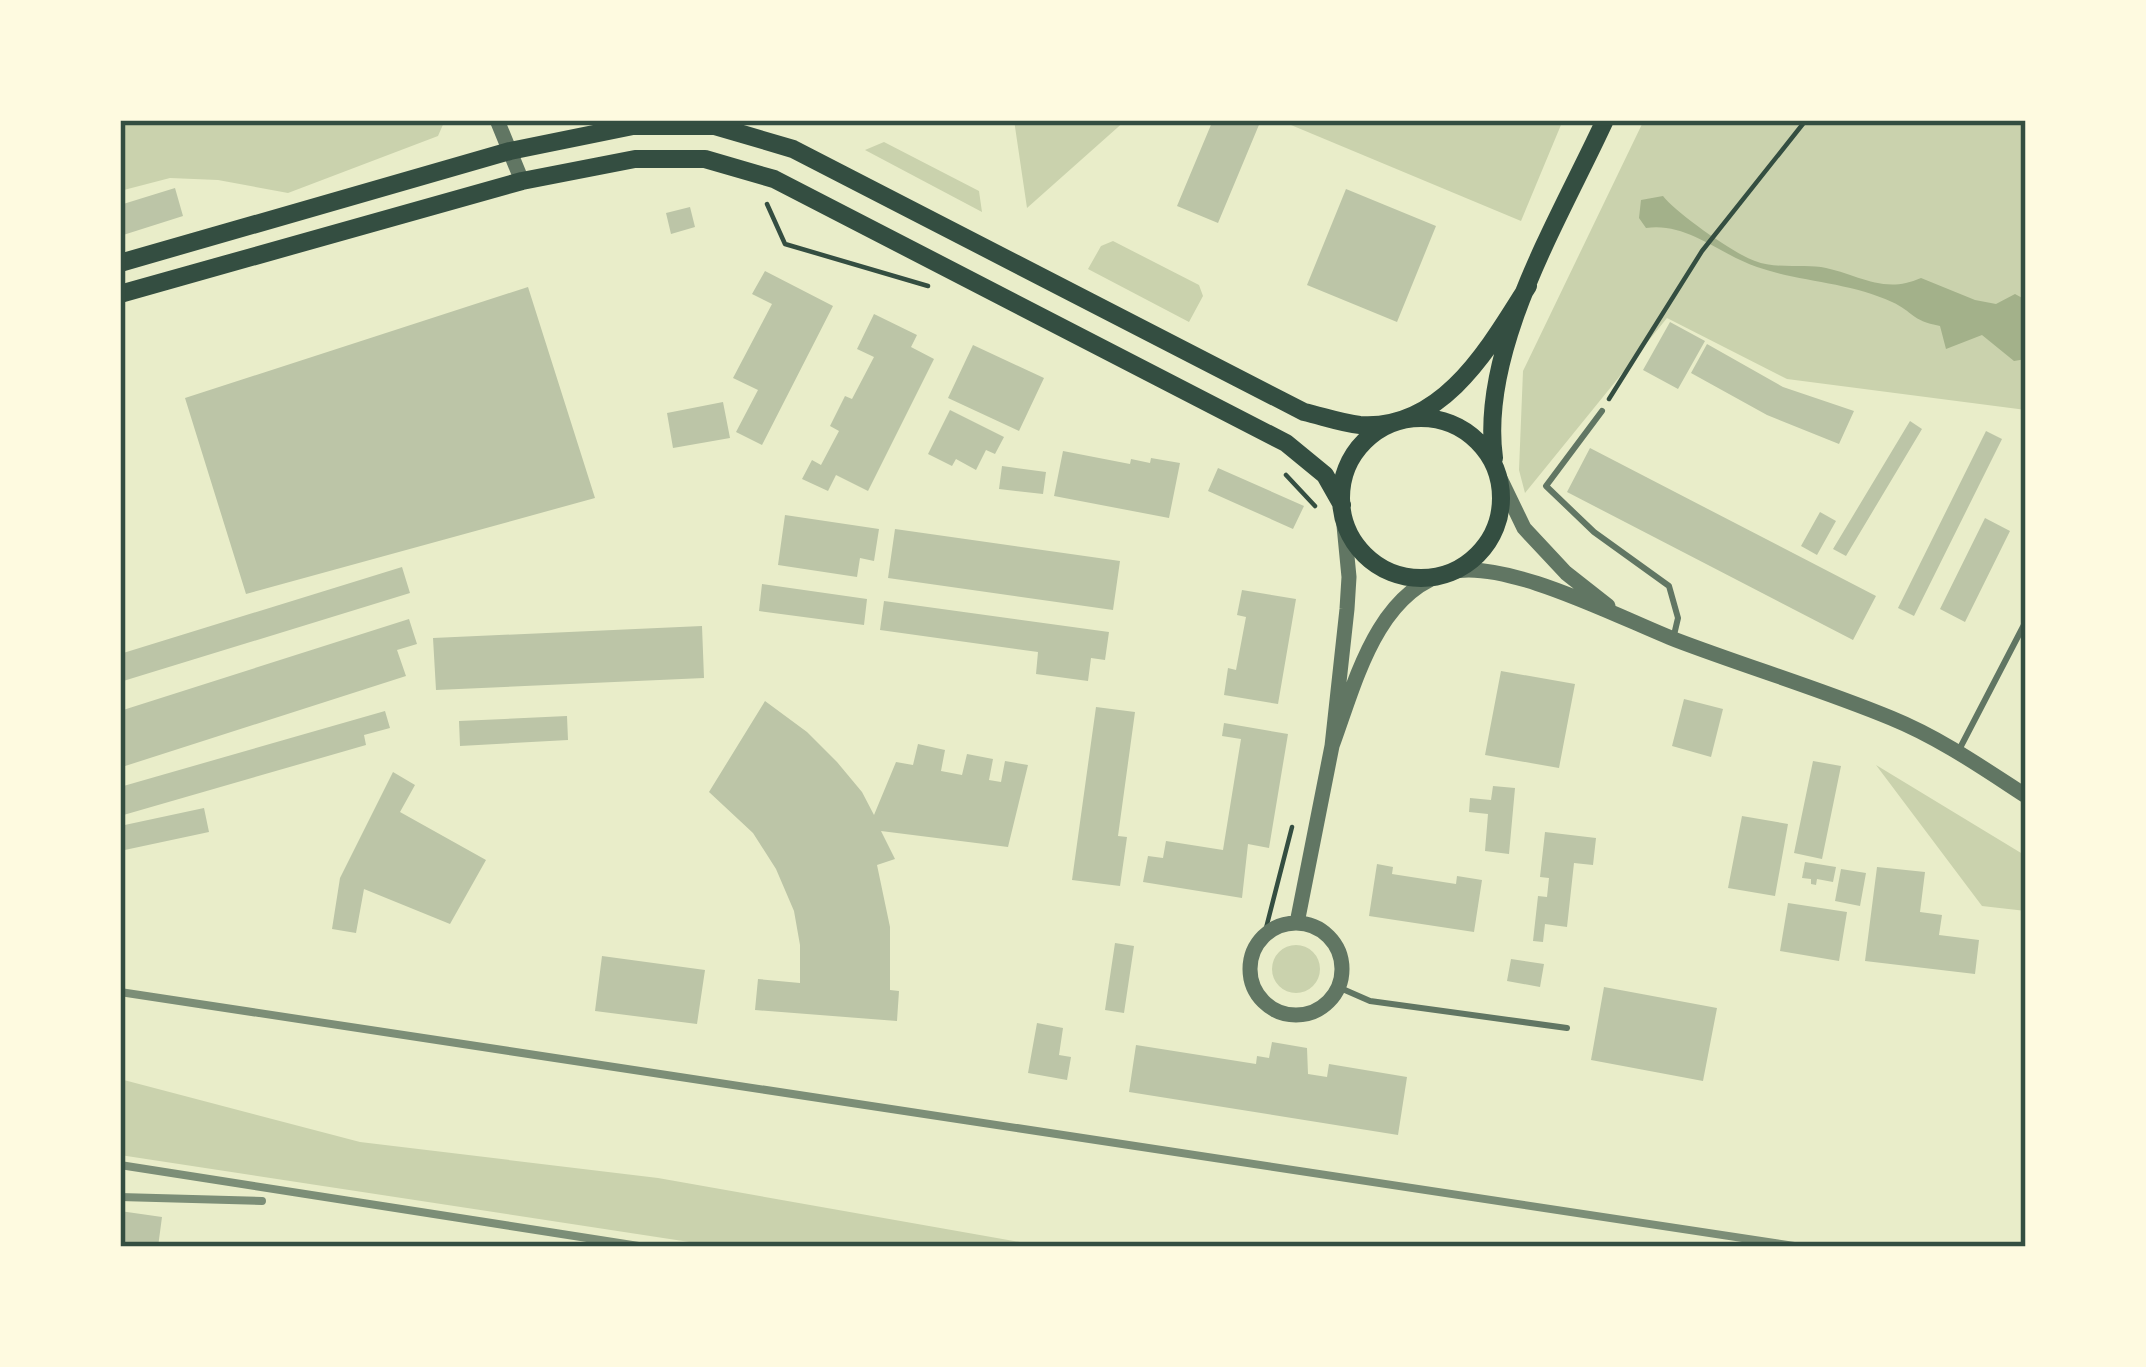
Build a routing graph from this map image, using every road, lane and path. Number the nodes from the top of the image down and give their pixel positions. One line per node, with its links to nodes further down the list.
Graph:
1 (497, 120): 4 (street)
2 (1605, 120): 8 (main road)
3 (1806, 120): 11 (path)
4 (510, 152): 5 (street); 7 (main road); 12 (main road)
5 (522, 181): 10 (main road); 15 (main road)
6 (764, 196): 9 (path)
7 (120, 263)
8 (1528, 286): 12 (main road); 14 (main road)
9 (942, 291)
10 (120, 294)
11 (1602, 410): 20 (lane)
12 (1392, 423): 14 (main road); 15 (main road)
13 (1282, 470): 16 (path)
14 (1496, 470): 17 (main road); 18 (street)
15 (1342, 505): 17 (main road); 21 (street)
16 (1319, 511)
17 (1452, 571): 18 (street); 21 (street)
18 (1624, 618): 20 (street)
19 (2026, 621): 22 (lane)
20 (1673, 638): 22 (street)
21 (1332, 746): 25 (street)
22 (1958, 752): 23 (street)
23 (2026, 796)
24 (1294, 815): 26 (path)
25 (1297, 922): 26 (street); 27 (street)
26 (1264, 936): 27 (street)
27 (1338, 987): 28 (lane)
28 (1567, 1028)

